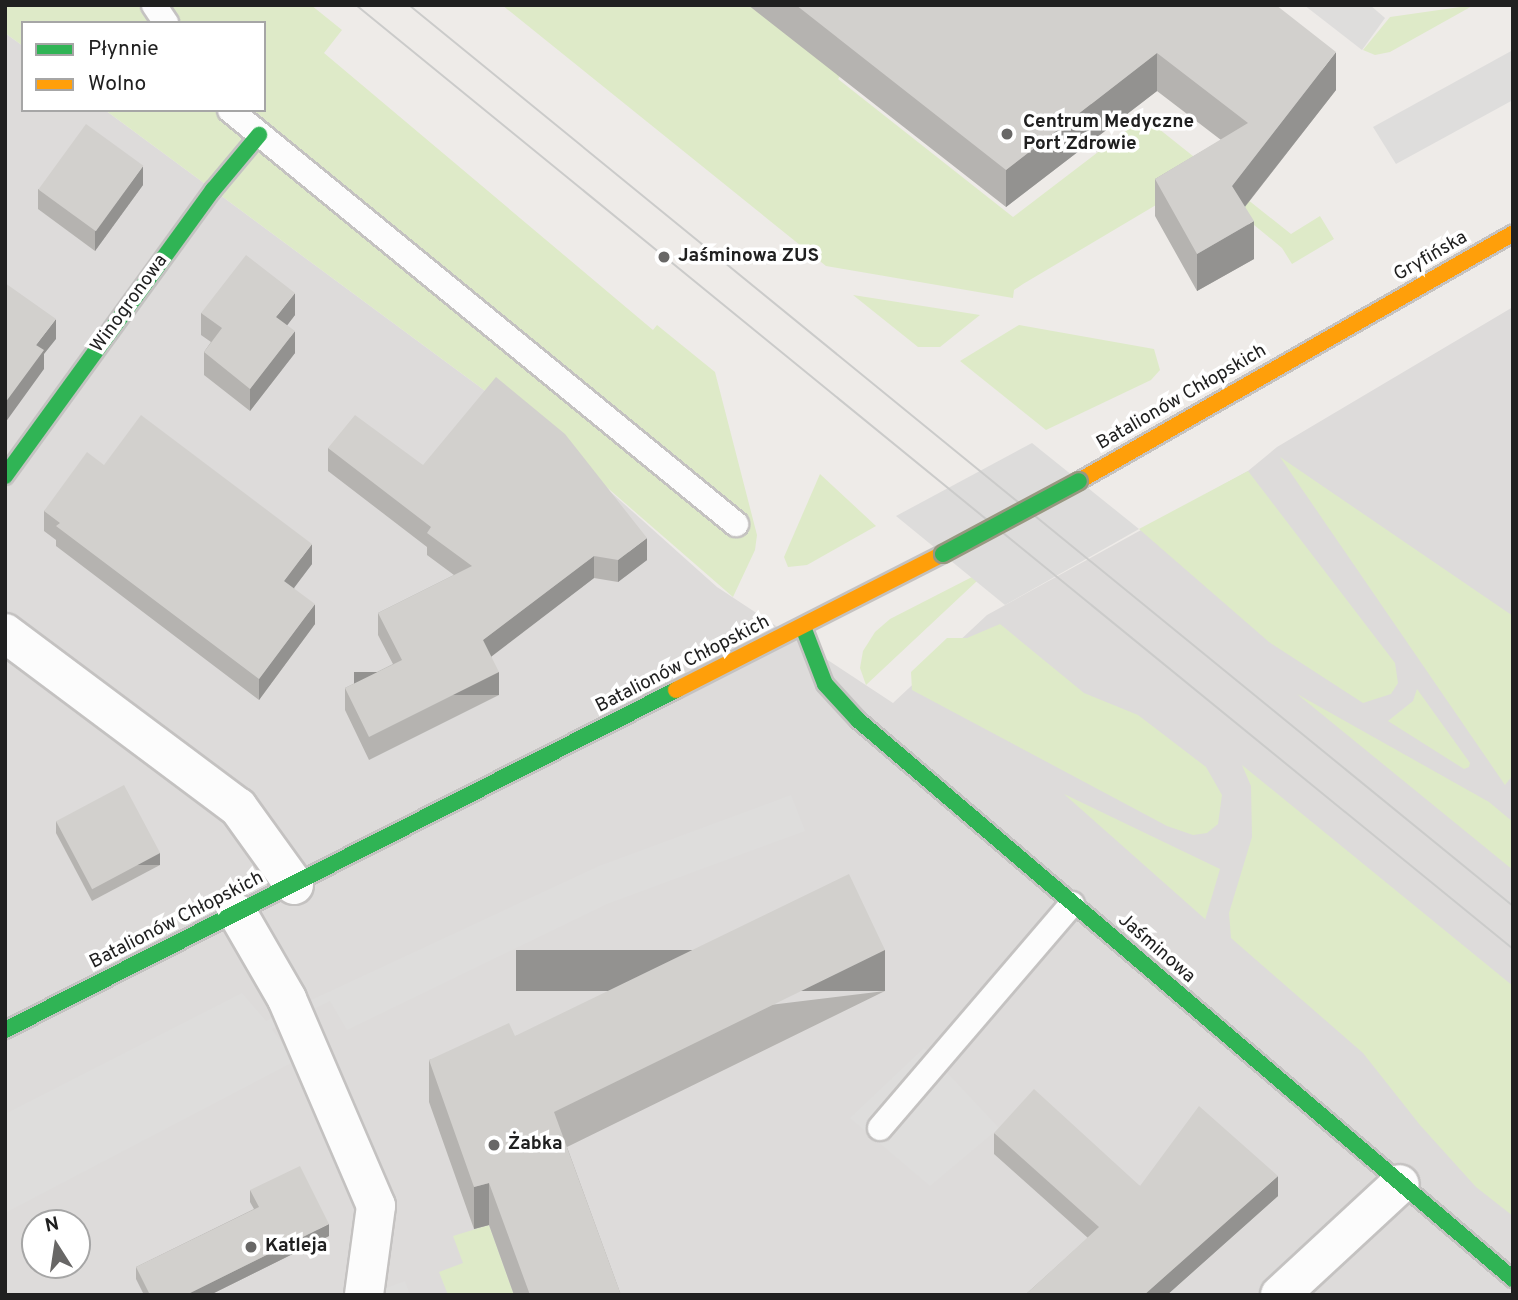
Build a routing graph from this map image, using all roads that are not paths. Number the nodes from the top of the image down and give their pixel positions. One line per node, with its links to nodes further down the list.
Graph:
1 (154, 5): 2 (lane)
2 (165, 21)
3 (232, 112): 4 (lane)
4 (259, 135): 7 (street, Winogronowa); 8 (lane)
5 (1513, 233): 6 (street, Gryfińska)
6 (1369, 316): 9 (street, Batalionów Chłopskich, bridge)
7 (5, 476)
8 (736, 524)
9 (803, 627): 11 (street, Batalionów Chłopskich); 12 (street, Jaśminowa)
10 (5, 633): 11 (street)
11 (294, 885): 13 (street, Batalionów Chłopskich)
12 (1072, 904): 15 (lane); 16 (street, Jaśminowa)
13 (238, 914): 14 (street, Batalionów Chłopskich); 18 (street)
14 (5, 1030)
15 (880, 1128)
16 (1400, 1184): 17 (street, Jaśminowa); 19 (street)
17 (1513, 1279)
18 (364, 1295)
19 (1280, 1295)

